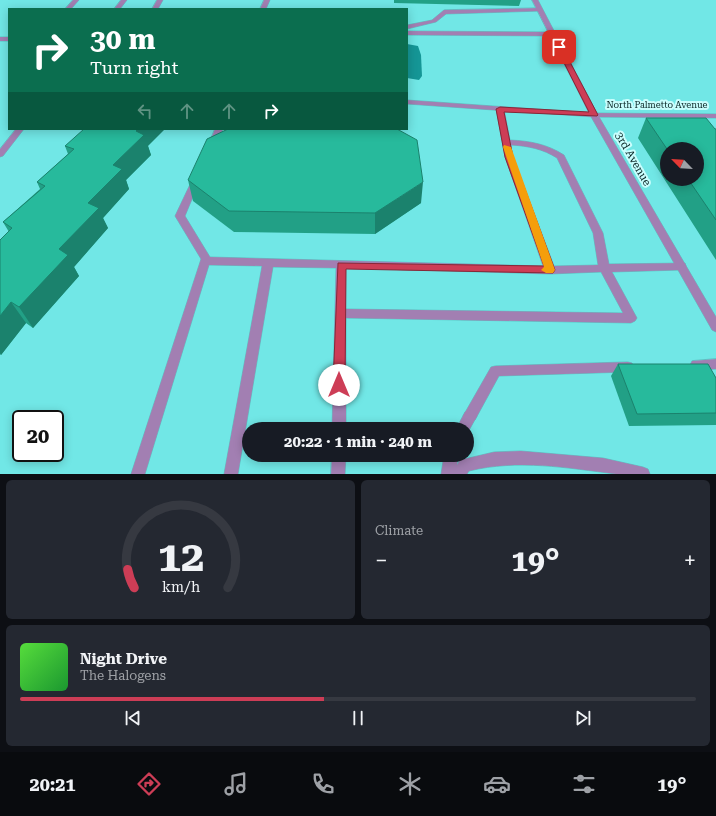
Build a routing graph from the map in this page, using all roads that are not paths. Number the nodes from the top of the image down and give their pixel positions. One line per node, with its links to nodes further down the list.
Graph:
1 (76, 0): 4 (street)
2 (124, 0): 5 (street)
3 (535, 0): 6 (street, 3rd Avenue)
4 (69, 8)
5 (117, 8)
6 (540, 10): 7 (street); 9 (street, 3rd Avenue)
7 (408, 27)
8 (408, 33): 9 (street)
9 (552, 34): 12 (street, 3rd Avenue)
10 (408, 102): 11 (street, North Palmetto Avenue)
11 (500, 109): 12 (street, North Palmetto Avenue); 16 (street)
12 (594, 115): 13 (street, North Palmetto Avenue); 24 (street, 3rd Avenue)
13 (716, 116)
14 (19, 130): 17 (street)
15 (219, 130): 19 (street)
16 (506, 142): 25 (street); 26 (street)
17 (4, 145): 18 (street)
18 (0, 154)
19 (206, 158)
20 (200, 173): 21 (street)
21 (207, 261): 22 (street); 36 (street)
22 (268, 263): 23 (street); 37 (street)
23 (341, 265): 26 (street); 27 (street)
24 (681, 266): 25 (street); 28 (street, 3rd Avenue)
25 (604, 268): 26 (street); 27 (street)
26 (550, 270)
27 (340, 313): 32 (street)
28 (716, 327)
29 (716, 364): 30 (street)
30 (684, 365)
31 (637, 367): 33 (street)
32 (339, 422)
33 (467, 422)
34 (338, 462): 38 (street)
35 (450, 462): 39 (street)
36 (138, 474)
37 (231, 474)
38 (338, 474)
39 (448, 474)
40 (459, 474): 41 (street)
41 (643, 474)

